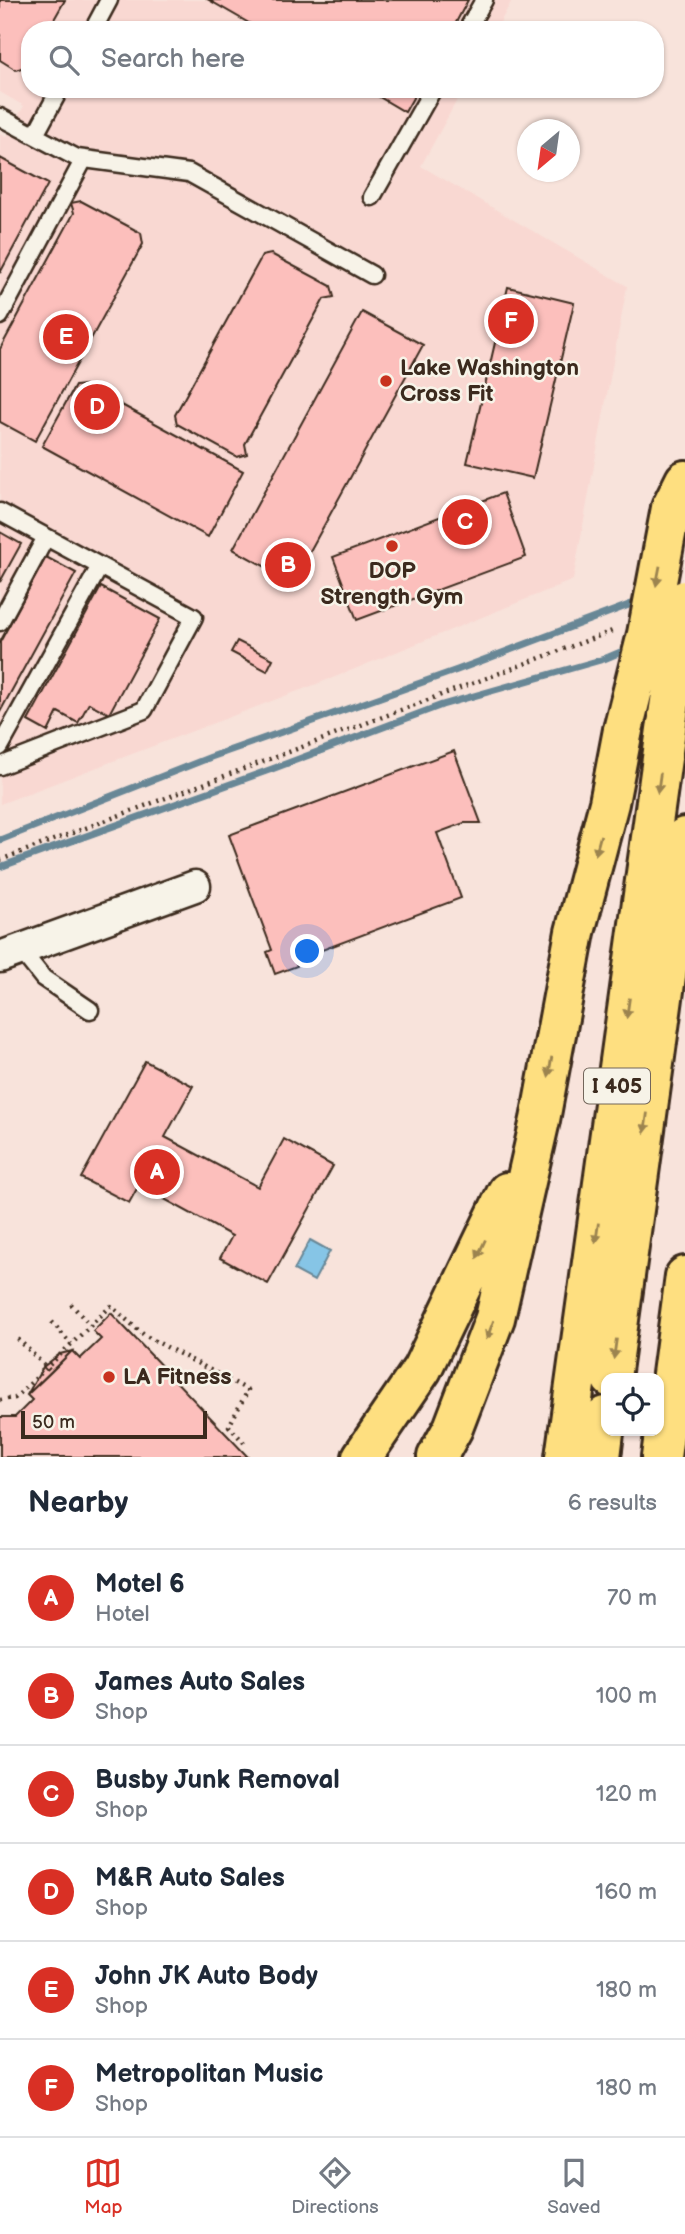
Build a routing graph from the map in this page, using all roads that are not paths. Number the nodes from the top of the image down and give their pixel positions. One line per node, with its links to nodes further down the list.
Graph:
1 (109, 0): 3 (lane)
2 (484, 0): 4 (lane)
3 (98, 21)
4 (472, 21)
5 (55, 98): 8 (lane)
6 (428, 98): 10 (lane)
7 (0, 117): 8 (lane)
8 (35, 135): 9 (lane)
9 (84, 159): 11 (lane); 12 (lane)
10 (372, 197)
11 (372, 275)
12 (0, 316)
13 (678, 494): 25 (highway, one-way to 25, bridge)
14 (0, 512): 15 (lane)
15 (46, 537): 16 (lane); 18 (lane)
16 (100, 566): 19 (lane); 20 (lane)
17 (685, 600): 31 (highway, I 405, one-way to 31, bridge)
18 (0, 622)
19 (0, 747)
20 (0, 766)
21 (685, 837): 27 (highway, I 405, one-way to 27)
22 (195, 886): 23 (street)
23 (10, 953): 24 (lane)
24 (90, 1010)
25 (540, 1121): 29 (highway, one-way to 29); 30 (highway, one-way to 30)
26 (685, 1276): 33 (highway)
27 (612, 1373)
28 (604, 1436): 32 (highway)
29 (362, 1457)
30 (437, 1457)
31 (565, 1457)
32 (601, 1457)
33 (661, 1457)

